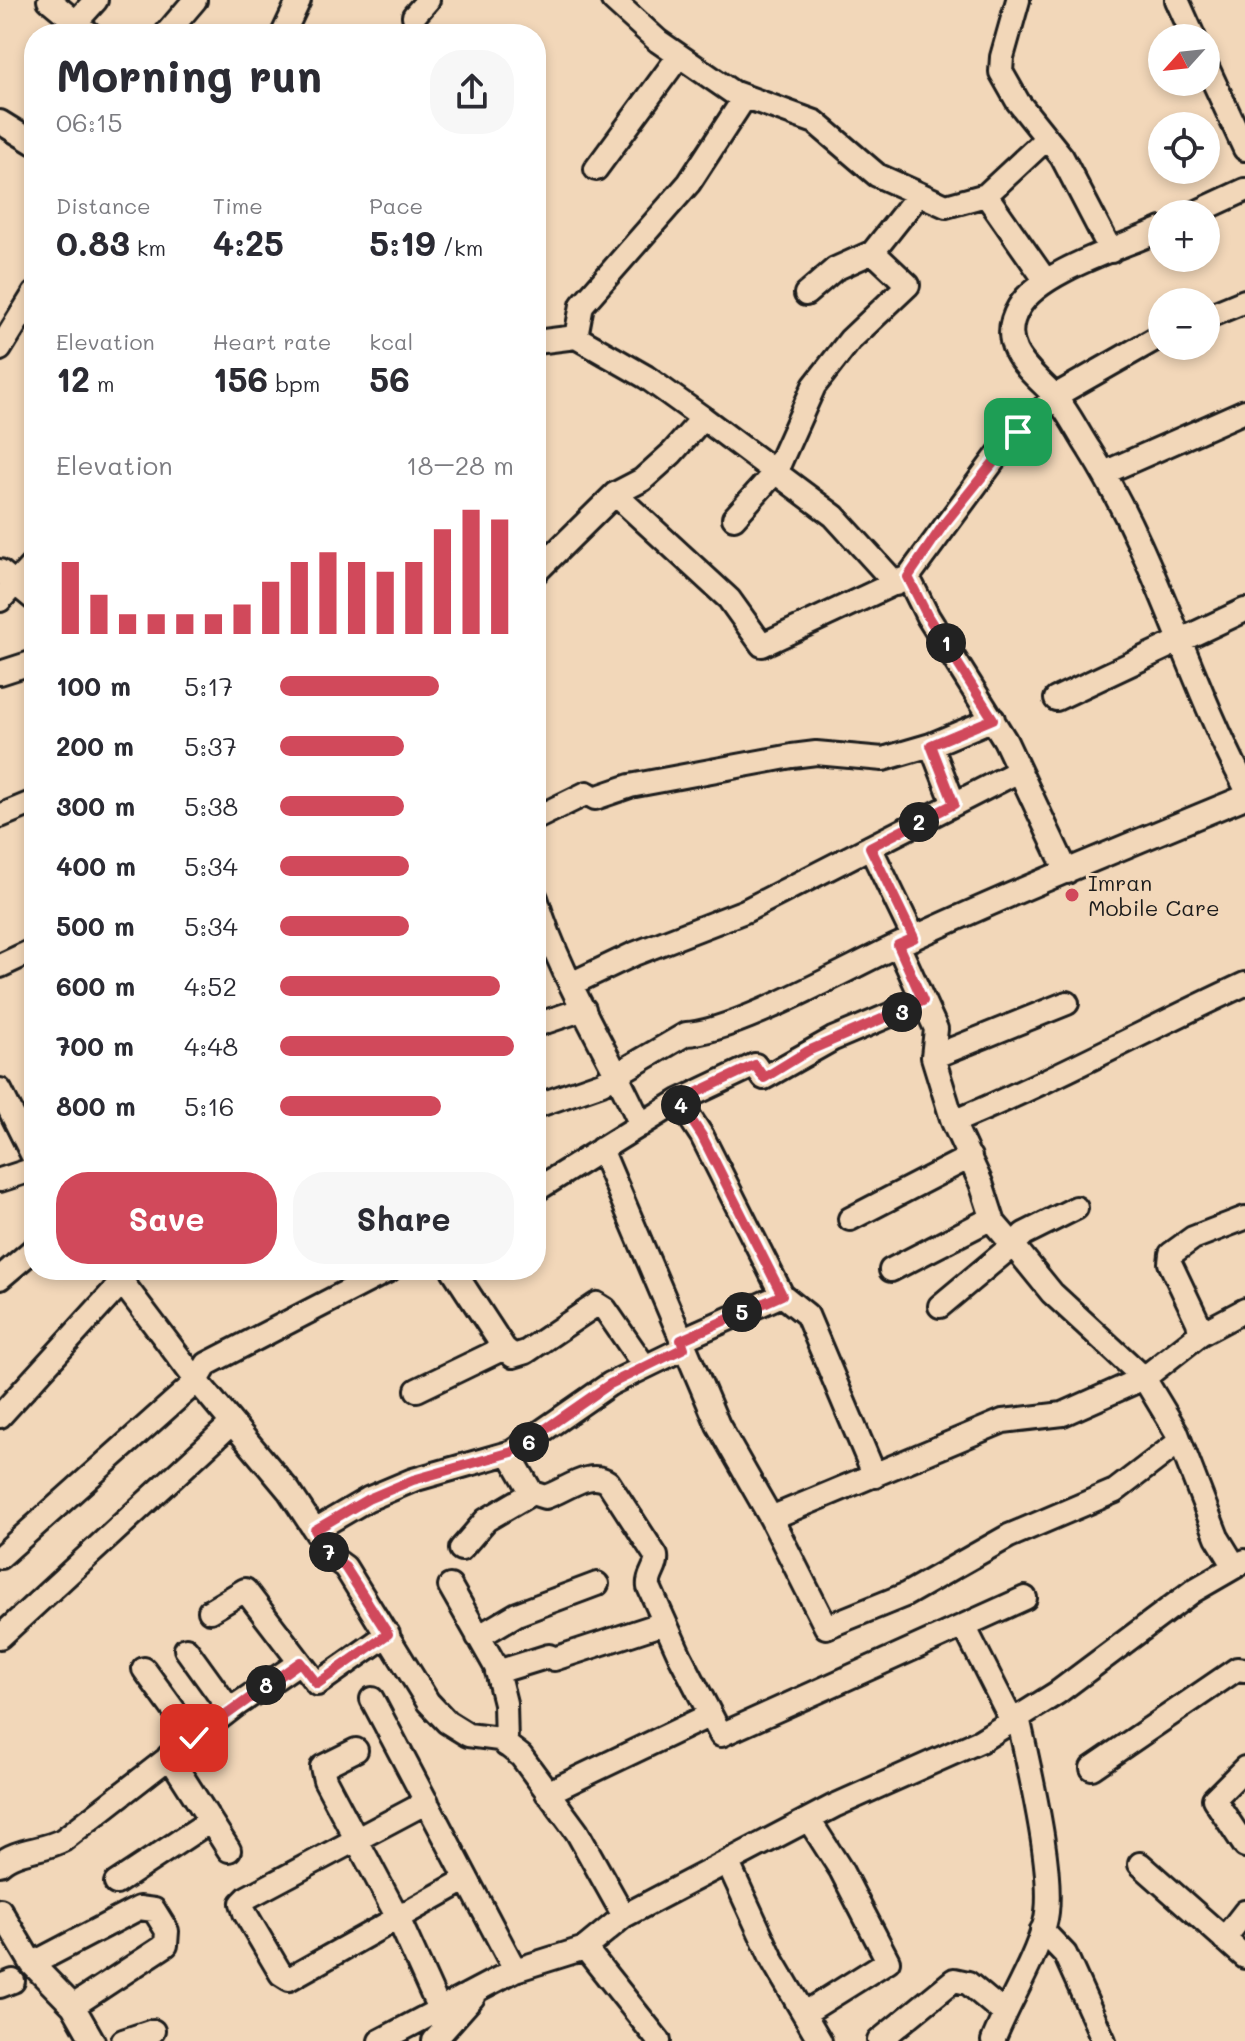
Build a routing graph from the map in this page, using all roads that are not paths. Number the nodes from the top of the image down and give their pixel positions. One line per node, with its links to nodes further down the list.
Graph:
1 (49, 0): 8 (street)
2 (96, 0): 9 (street)
3 (195, 0): 10 (street)
4 (299, 0): 11 (street)
5 (613, 0): 13 (street)
6 (1018, 0): 18 (street)
7 (1177, 0): 12 (street)
8 (78, 24)
9 (85, 24)
10 (175, 24)
11 (288, 24)
12 (1188, 24)
13 (679, 56): 15 (street); 20 (street)
14 (1220, 95): 19 (street)
15 (745, 97): 22 (street); 33 (street)
16 (2, 127): 17 (street)
17 (24, 138)
18 (1047, 138): 23 (street); 26 (street)
19 (1245, 149)
20 (596, 169)
21 (1245, 190): 24 (street)
22 (919, 194): 23 (street); 27 (street)
23 (986, 195): 28 (street)
24 (1220, 202)
25 (1148, 235): 26 (street)
26 (1111, 251): 28 (street)
27 (873, 252): 29 (street); 40 (street)
28 (1046, 281): 37 (street)
29 (806, 294)
30 (1245, 301): 32 (street)
31 (24, 310): 36 (street)
32 (1220, 311)
33 (576, 337): 34 (street); 39 (street)
34 (546, 341)
35 (1148, 343): 37 (street)
36 (0, 349)
37 (1055, 396): 41 (street); 46 (street)
38 (1245, 411): 41 (street)
39 (703, 418): 40 (street); 42 (street)
40 (776, 471): 43 (street); 46 (street)
41 (1104, 473): 50 (street)
42 (615, 494): 44 (street); 46 (street)
43 (734, 518)
44 (546, 562)
45 (24, 571): 47 (street)
46 (902, 580): 54 (street)
47 (5, 585): 48 (street)
48 (24, 594)
49 (1245, 610): 50 (street)
50 (1181, 637): 53 (street); 57 (street)
51 (24, 665): 52 (street)
52 (0, 673)
53 (1056, 699)
54 (993, 719): 55 (street); 56 (street)
55 (931, 745): 59 (street); 61 (street)
56 (1019, 771): 59 (street); 64 (street)
57 (1245, 786)
58 (1245, 797): 64 (street)
59 (954, 804): 63 (street)
60 (24, 806): 62 (street)
61 (546, 813)
62 (0, 816)
63 (870, 847): 65 (street); 69 (street)
64 (1067, 872): 65 (street)
65 (906, 941): 71 (street); 76 (street)
66 (24, 955): 68 (street)
67 (546, 961): 69 (street)
68 (0, 966)
69 (571, 984): 73 (street)
70 (1245, 984): 80 (street)
71 (923, 1001): 75 (street); 78 (street)
72 (1067, 1003): 75 (street)
73 (584, 1009): 74 (street); 76 (street)
74 (546, 1022)
75 (933, 1057): 80 (street)
76 (617, 1072): 79 (street); 81 (street)
77 (0, 1090): 82 (street)
78 (679, 1101): 81 (street); 100 (street)
79 (546, 1103)
80 (953, 1122): 84 (street)
81 (641, 1125): 83 (street)
82 (24, 1138)
83 (601, 1149): 87 (street); 104 (street)
84 (970, 1157): 89 (street); 91 (street)
85 (24, 1172): 86 (street)
86 (0, 1180)
87 (546, 1184)
88 (1076, 1208): 92 (street)
89 (992, 1218): 92 (street); 94 (street)
90 (1245, 1218): 103 (street)
91 (850, 1219)
92 (1013, 1245): 101 (street); 107 (street)
93 (24, 1258): 95 (street)
94 (891, 1270)
95 (0, 1278)
96 (114, 1280): 110 (street)
97 (123, 1280): 108 (street)
98 (370, 1280): 108 (street)
99 (460, 1280): 105 (street)
100 (782, 1295): 104 (street); 114 (street)
101 (940, 1306)
102 (1245, 1310): 103 (street)
103 (1200, 1334): 107 (street)
104 (682, 1344): 106 (street); 116 (street)
105 (504, 1348): 106 (street); 109 (street)
106 (645, 1367): 113 (street)
107 (1144, 1378): 112 (street); 114 (street)
108 (197, 1381): 111 (street); 119 (street)
109 (417, 1390)
110 (0, 1416)
111 (232, 1423): 117 (street); 128 (street)
112 (1179, 1442): 116 (street); 120 (street)
113 (509, 1453): 115 (street); 117 (street)
114 (875, 1476): 116 (street)
115 (532, 1493): 118 (street); 125 (street)
116 (771, 1518)
117 (315, 1530): 127 (street)
118 (461, 1549)
119 (0, 1557)
120 (1239, 1563): 138 (street)
121 (597, 1584): 129 (street)
122 (450, 1586): 129 (street)
123 (1025, 1598): 126 (street)
124 (210, 1611): 131 (street)
125 (664, 1623): 134 (street); 137 (street)
126 (964, 1626): 137 (street); 138 (street)
127 (388, 1634): 131 (street); 140 (street)
128 (0, 1637)
129 (478, 1637): 134 (street)
130 (186, 1649): 136 (street)
131 (300, 1662): 136 (street)
132 (144, 1669): 139 (street)
133 (1245, 1670): 143 (street)
134 (497, 1672): 140 (street)
135 (372, 1699): 146 (street)
136 (230, 1710): 139 (street)
137 (710, 1715): 145 (street)
138 (1015, 1719): 147 (street); 161 (street)
139 (194, 1738): 142 (street)
140 (506, 1745): 145 (street)
141 (356, 1750): 149 (street)
142 (169, 1756): 148 (street); 153 (street)
143 (1092, 1768)
144 (1245, 1768): 150 (street)
145 (547, 1793): 159 (street)
146 (427, 1802): 149 (street); 155 (street)
147 (809, 1820): 152 (street); 170 (street)
148 (210, 1821): 151 (street); 156 (street)
149 (356, 1840): 160 (street); 160 (street)
150 (1245, 1846)
151 (229, 1850)
152 (728, 1863): 159 (street); 170 (street)
153 (0, 1864)
154 (1140, 1864): 162 (street)
155 (467, 1879): 160 (street); 166 (street)
156 (116, 1883)
157 (0, 1910): 165 (street)
158 (1245, 1912): 162 (street)
159 (624, 1916): 163 (street)
160 (398, 1918): 169 (street)
161 (1042, 1930): 171 (street); 181 (street)
162 (1224, 1939): 164 (street)
163 (585, 1948): 166 (street); 178 (street)
164 (1245, 1957)
165 (32, 1964): 168 (street); 168 (street)
166 (515, 1970): 167 (street)
167 (483, 1987): 169 (street); 177 (street)
168 (73, 2006): 174 (street)
169 (439, 2009): 176 (street)
170 (805, 2013): 173 (street)
171 (1005, 2014): 179 (street); 180 (street)
172 (153, 2031): 175 (street)
173 (815, 2039)
174 (93, 2041)
175 (123, 2041)
176 (380, 2041)
177 (434, 2041)
178 (659, 2041)
179 (879, 2041)
180 (993, 2041)
181 (1104, 2041)

